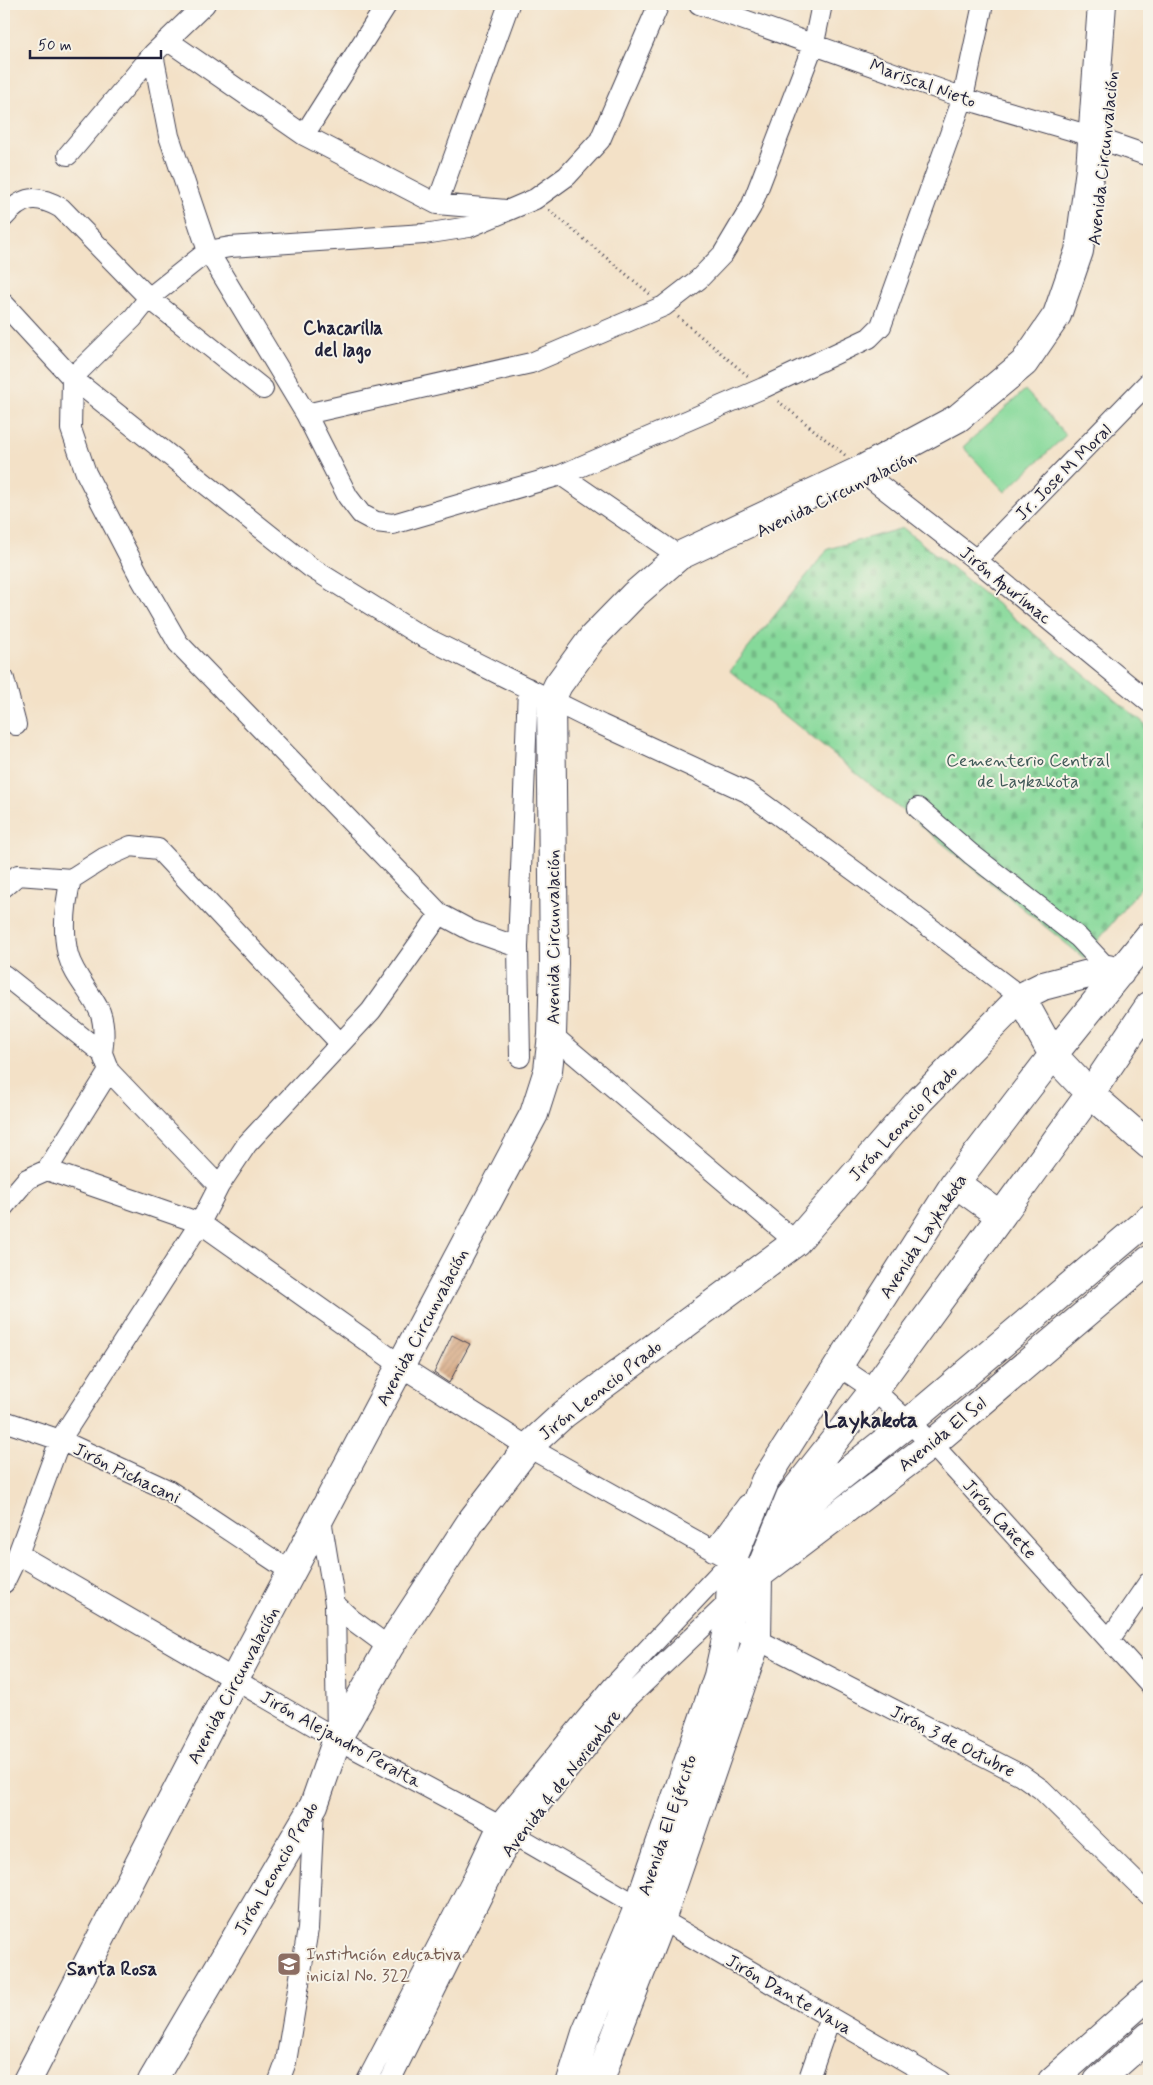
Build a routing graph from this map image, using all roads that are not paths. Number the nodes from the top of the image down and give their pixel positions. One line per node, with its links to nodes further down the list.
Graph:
1 (205, 4): 10 (street)
2 (387, 4): 14 (street)
3 (509, 4): 18 (street)
4 (659, 4): 20 (street)
5 (699, 4): 11 (street, Mariscal Nieto)
6 (822, 4): 11 (street)
7 (983, 4): 13 (street)
8 (1102, 4): 15 (main road, Avenida Circunvalación)
9 (1117, 4): 15 (main road, Avenida Circunvalación)
10 (167, 40): 12 (street); 14 (street)
11 (814, 44): 13 (street, Mariscal Nieto); 27 (street)
12 (153, 54): 16 (street); 21 (street)
13 (963, 98): 15 (street, Mariscal Nieto); 28 (street)
14 (304, 135): 18 (street)
15 (1099, 138): 17 (street, Mariscal Nieto); 29 (main road, Avenida Circunvalación)
16 (68, 155)
17 (1149, 156)
18 (437, 204): 20 (street)
19 (7, 206): 22 (street)
20 (511, 211): 21 (street)
21 (208, 251): 22 (street); 27 (street)
22 (150, 298): 24 (street); 26 (street)
23 (4, 304): 24 (street)
24 (72, 378): 33 (street); 39 (street)
25 (1149, 382): 31 (street, Jr. Jose M Moral)
26 (263, 389)
27 (306, 414): 28 (street)
28 (561, 475): 30 (street)
29 (868, 475): 30 (main road, Avenida Circunvalación); 31 (street, Jirón Apurímac)
30 (679, 556): 33 (main road, Avenida Circunvalación)
31 (976, 560): 34 (street, Jirón Apurímac)
32 (4, 679): 35 (street)
33 (539, 694): 41 (street); 44 (street); 46 (main road, Avenida Circunvalación)
34 (1149, 702)
35 (16, 726)
36 (918, 808): 42 (street)
37 (71, 879): 38 (street); 47 (street); 50 (street)
38 (4, 887)
39 (440, 914): 41 (street); 47 (street)
40 (1149, 936): 42 (main road, Avenida Laykakota)
41 (518, 947): 49 (street)
42 (1114, 971): 44 (main road, Jirón Leoncio Prado); 48 (main road, Avenida Laykakota)
43 (4, 975): 50 (street)
44 (1021, 997): 48 (main road); 60 (main road, Jirón Leoncio Prado)
45 (1149, 1006): 51 (main road)
46 (552, 1035): 60 (street); 62 (main road, Avenida Circunvalación)
47 (340, 1043): 55 (street)
48 (1053, 1055): 51 (main road); 54 (main road, Avenida Laykakota)
49 (520, 1057)
50 (106, 1062): 53 (street); 55 (street)
51 (1090, 1094): 52 (main road); 57 (main road)
52 (1149, 1145)
53 (47, 1170): 56 (street); 59 (street)
54 (955, 1183): 57 (main road); 63 (main road, Avenida Laykakota)
55 (219, 1186): 59 (street)
56 (4, 1206)
57 (1001, 1216): 64 (main road)
58 (1149, 1218): 66 (main road, Avenida El Sol)
59 (200, 1223): 62 (street); 67 (street)
60 (796, 1242): 69 (main road, Jirón Leoncio Prado)
61 (1149, 1260): 68 (main road, Avenida El Sol)
62 (401, 1366): 69 (street); 70 (main road, Avenida Circunvalación)
63 (840, 1367): 64 (street, Jirón Cañete); 73 (main road, Avenida Laykakota)
64 (874, 1390): 66 (street, Jirón Cañete); 71 (main road)
65 (4, 1420): 67 (street, Jirón Pichacani)
66 (908, 1423): 68 (street, Jirón Cañete); 71 (main road, Avenida El Sol)
67 (60, 1440): 72 (street); 74 (street, Jirón Pichacani)
68 (932, 1444): 75 (main road, Avenida El Sol); 81 (street, Jirón Cañete)
69 (528, 1448): 73 (street); 82 (main road, Jirón Leoncio Prado)
70 (321, 1519): 74 (main road, Avenida Circunvalación); 78 (street)
71 (777, 1528): 73 (main road, Avenida El Sol); 75 (main road)
72 (18, 1554): 77 (street); 83 (street, Jirón Alejandro Peralta)
73 (722, 1556): 75 (street); 79 (main road, Avenida El Ejército); 85 (street, Avenida 4 de Noviembre)
74 (293, 1573): 83 (main road, Avenida Circunvalación)
75 (758, 1575): 79 (main road, Avenida El Sol); 80 (main road, Avenida El Ejército)
76 (1149, 1582): 81 (street)
77 (4, 1583)
78 (335, 1604): 82 (street); 86 (street)
79 (730, 1613): 80 (street, Jirón 3 de Octubre); 85 (street); 91 (main road, Avenida El Ejército)
80 (757, 1639): 90 (street, Jirón 3 de Octubre); 91 (main road, Avenida El Ejército)
81 (1109, 1640): 84 (street, Jirón Cañete)
82 (389, 1647): 86 (main road, Jirón Leoncio Prado)
83 (234, 1680): 86 (street, Jirón Alejandro Peralta); 95 (main road, Avenida Circunvalación)
84 (1149, 1684)
85 (619, 1693): 88 (street); 89 (street, Avenida 4 de Noviembre)
86 (337, 1739): 87 (main road, Jirón Leoncio Prado); 88 (street, Jirón Alejandro Peralta)
87 (314, 1806): 96 (main road, Jirón Leoncio Prado); 97 (street)
88 (498, 1825): 89 (street, Jirón Alejandro Peralta); 98 (street)
89 (515, 1835): 91 (street, Jirón Alejandro Peralta); 99 (street, Avenida 4 de Noviembre)
90 (1149, 1895)
91 (650, 1914): 93 (street, Jirón Dante Nava); 100 (main road, Avenida El Ejército); 101 (main road, Avenida El Ejército)
92 (1149, 1995): 104 (main road)
93 (830, 2018): 102 (street); 103 (street, Jirón Dante Nava)
94 (1149, 2036): 105 (main road)
95 (27, 2081)
96 (152, 2081)
97 (279, 2081)
98 (367, 2081)
99 (390, 2081)
100 (571, 2081)
101 (600, 2081)
102 (808, 2081)
103 (940, 2081)
104 (1052, 2081)
105 (1098, 2081)

